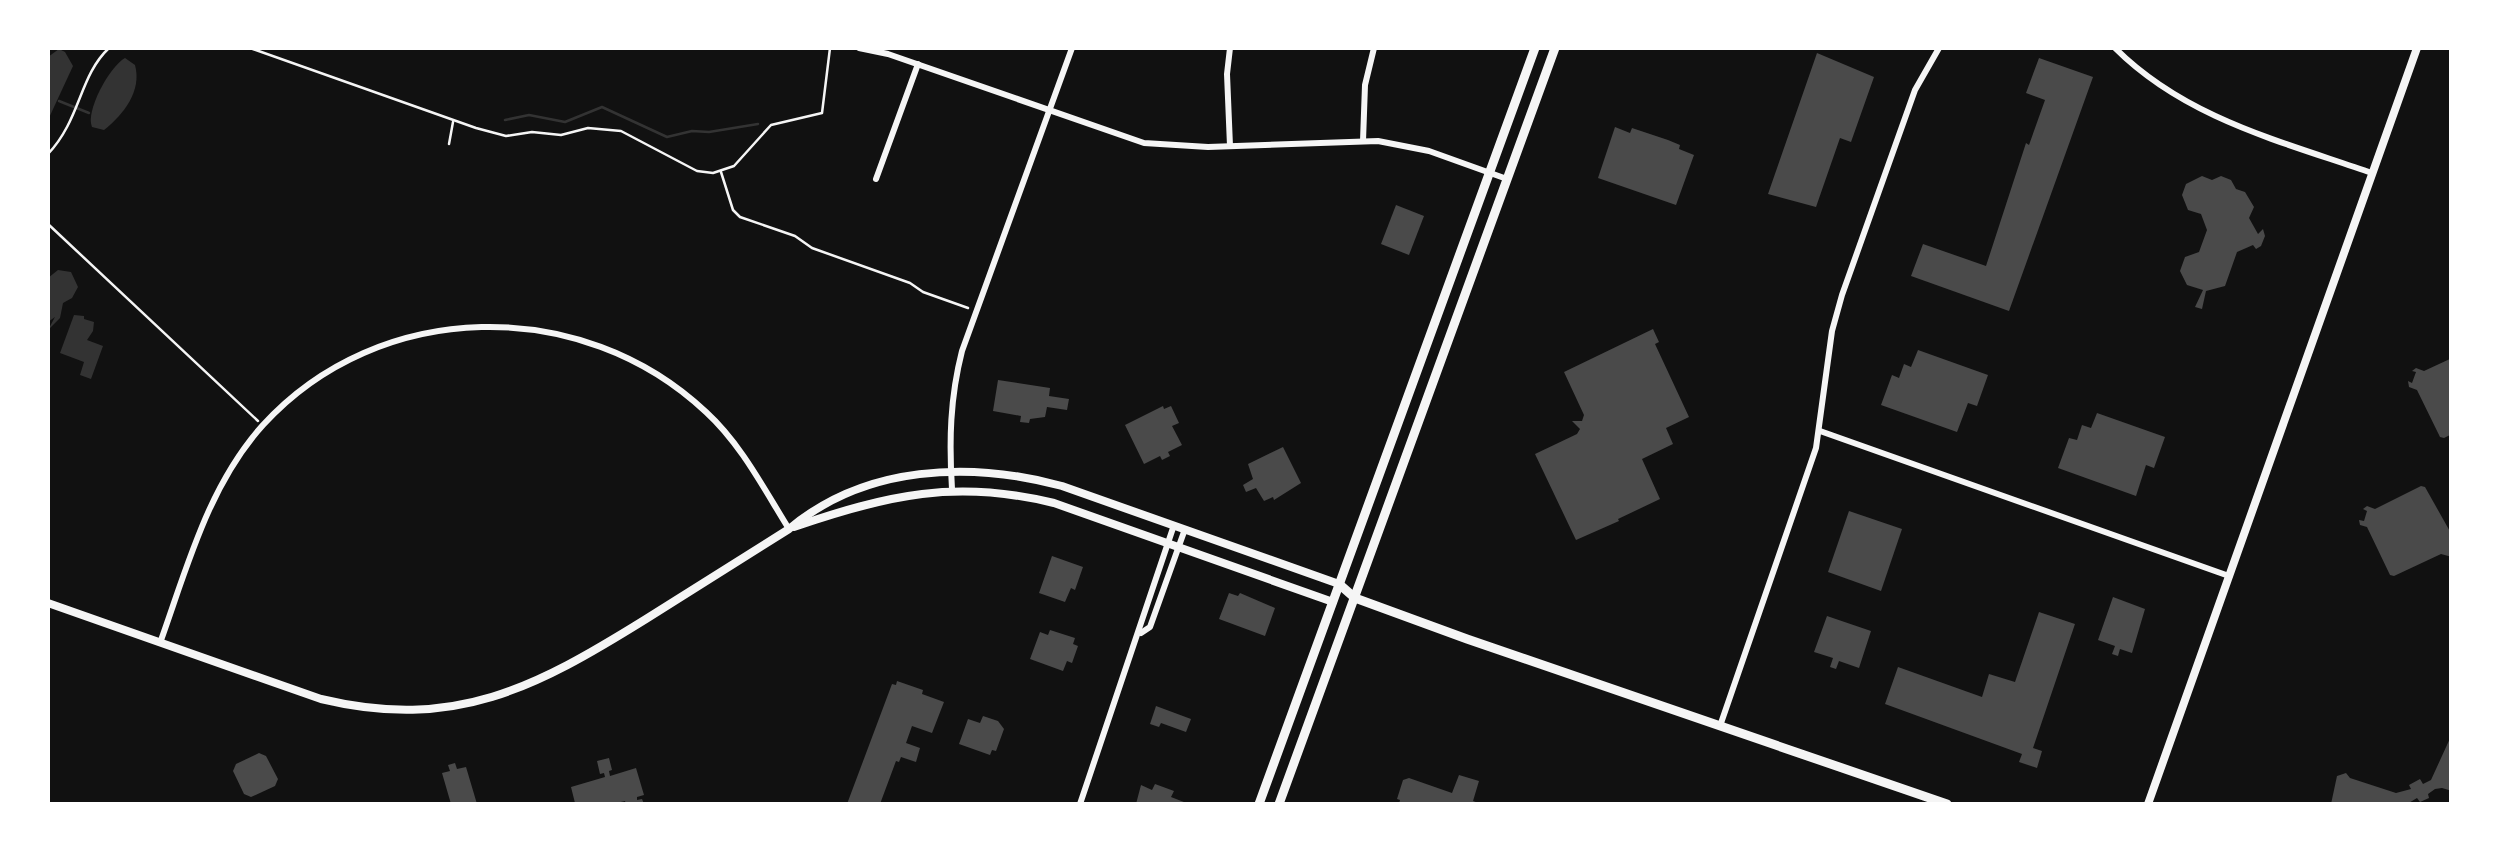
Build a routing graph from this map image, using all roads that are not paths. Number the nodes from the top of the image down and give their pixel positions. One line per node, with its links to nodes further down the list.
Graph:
1 (859, 48): 10 (street)
2 (1072, 48): 11 (street)
3 (1230, 48): 13 (street)
4 (1374, 48): 12 (street)
5 (1534, 48): 14 (main road)
6 (1556, 48): 17 (main road)
7 (1938, 48): 18 (street)
8 (2115, 48): 15 (street)
9 (2417, 48): 15 (street)
10 (918, 64): 11 (street); 16 (street)
11 (1049, 111): 13 (street); 19 (street)
12 (1363, 141): 13 (street); 14 (street)
13 (1230, 146)
14 (1489, 173): 17 (street); 27 (main road)
15 (2372, 173): 26 (street)
16 (876, 179)
17 (1506, 180): 28 (main road)
18 (1820, 431): 26 (street); 33 (street)
19 (951, 471): 20 (street); 21 (street); 22 (street)
20 (952, 490): 22 (street); 24 (street)
21 (1174, 526): 23 (street); 24 (street)
22 (790, 529): 32 (street); 32 (street)
23 (1185, 529): 25 (street); 27 (street)
24 (1168, 543): 25 (street); 31 (street)
25 (1179, 547): 30 (street); 31 (street)
26 (2229, 576): 38 (street)
27 (1340, 584): 28 (main road); 30 (main road)
28 (1355, 598): 30 (main road); 33 (main road); 36 (main road)
29 (48, 602): 32 (street)
30 (1333, 602): 35 (main road)
31 (1140, 634): 34 (street)
32 (160, 643)
33 (1720, 726): 37 (main road)
34 (1080, 804)
35 (1260, 804)
36 (1279, 804)
37 (1947, 804)
38 (2148, 804)

